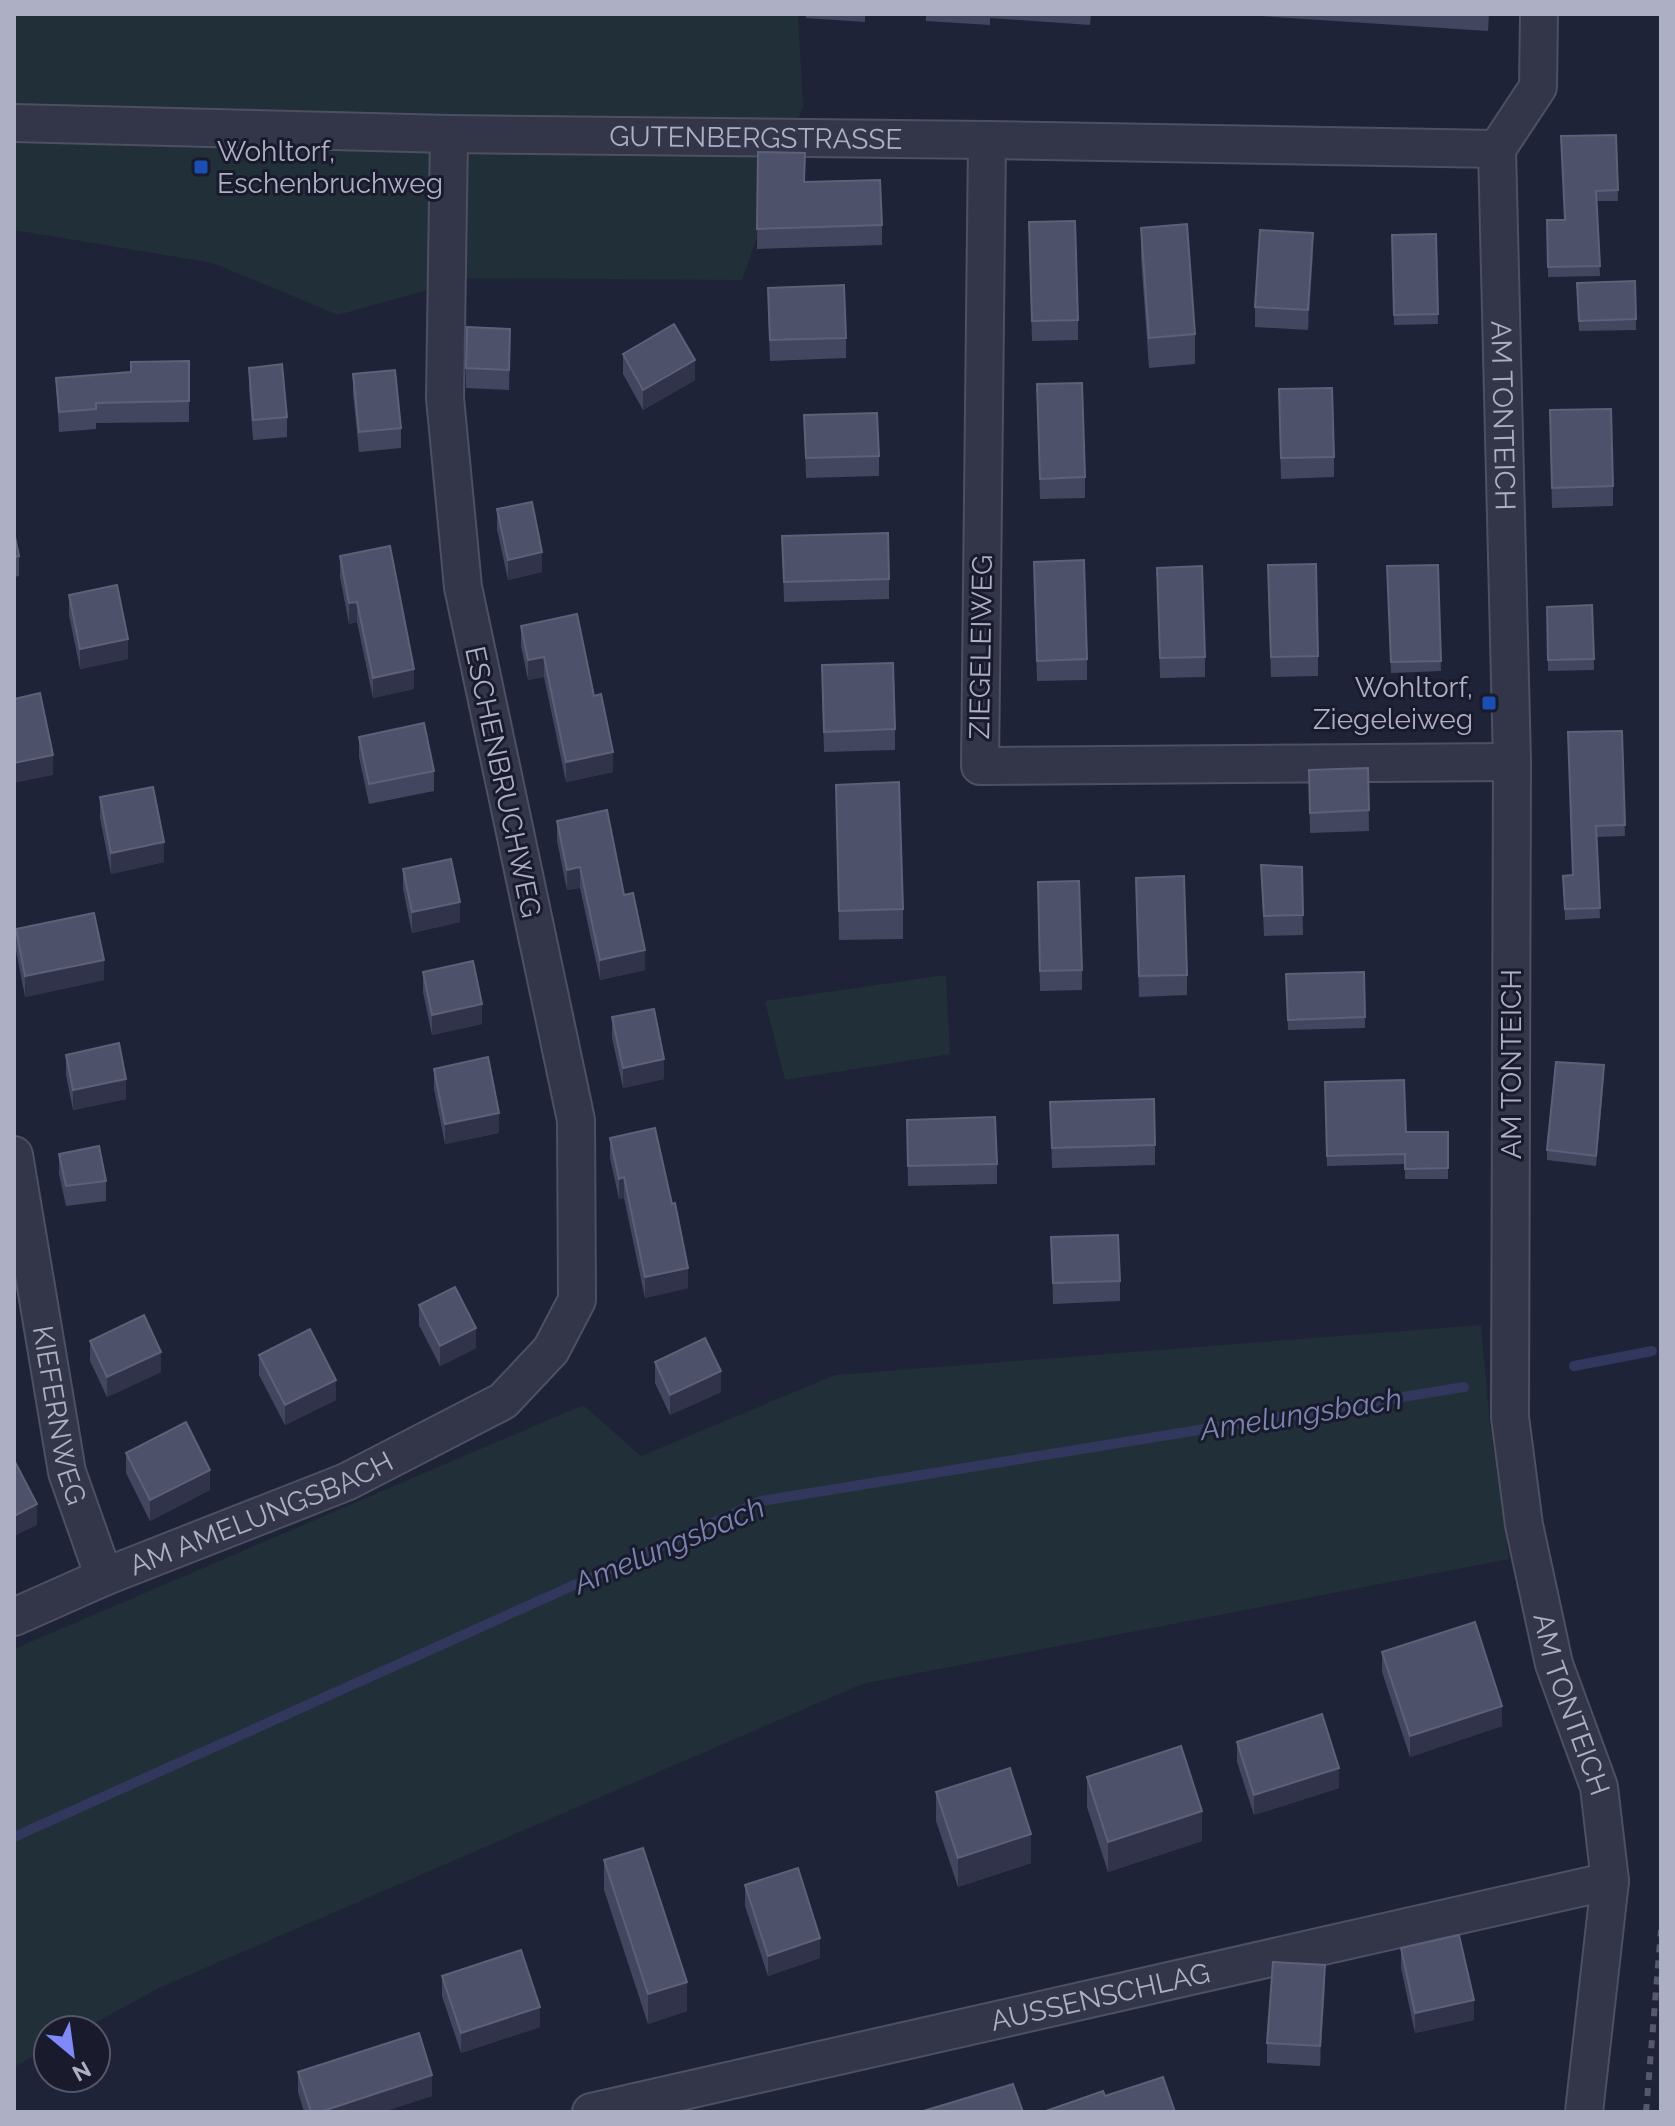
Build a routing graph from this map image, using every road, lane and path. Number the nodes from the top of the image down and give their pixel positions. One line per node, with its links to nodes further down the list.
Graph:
1 (1539, 14): 5 (street)
2 (14, 123): 3 (street, GUTENBERGSTRASSE)
3 (449, 134): 4 (street, GUTENBERGSTRASSE); 8 (street, ESCHENBRUCHWEG)
4 (987, 140): 5 (street, GUTENBERGSTRASSE); 6 (street, ZIEGELEIWEG)
5 (1497, 149): 6 (street, AM TONTEICH)
6 (1512, 762): 11 (street, AM TONTEICH)
7 (14, 1155): 9 (street, KIEFERNWEG)
8 (503, 1401): 9 (street, AM AMELUNGSBACH)
9 (104, 1577): 10 (street, AM AMELUNGSBACH)
10 (14, 1617)
11 (1610, 1881): 12 (street, AUSSENSCHLAG); 13 (street, AM TONTEICH)
12 (591, 2112)
13 (1584, 2112)

